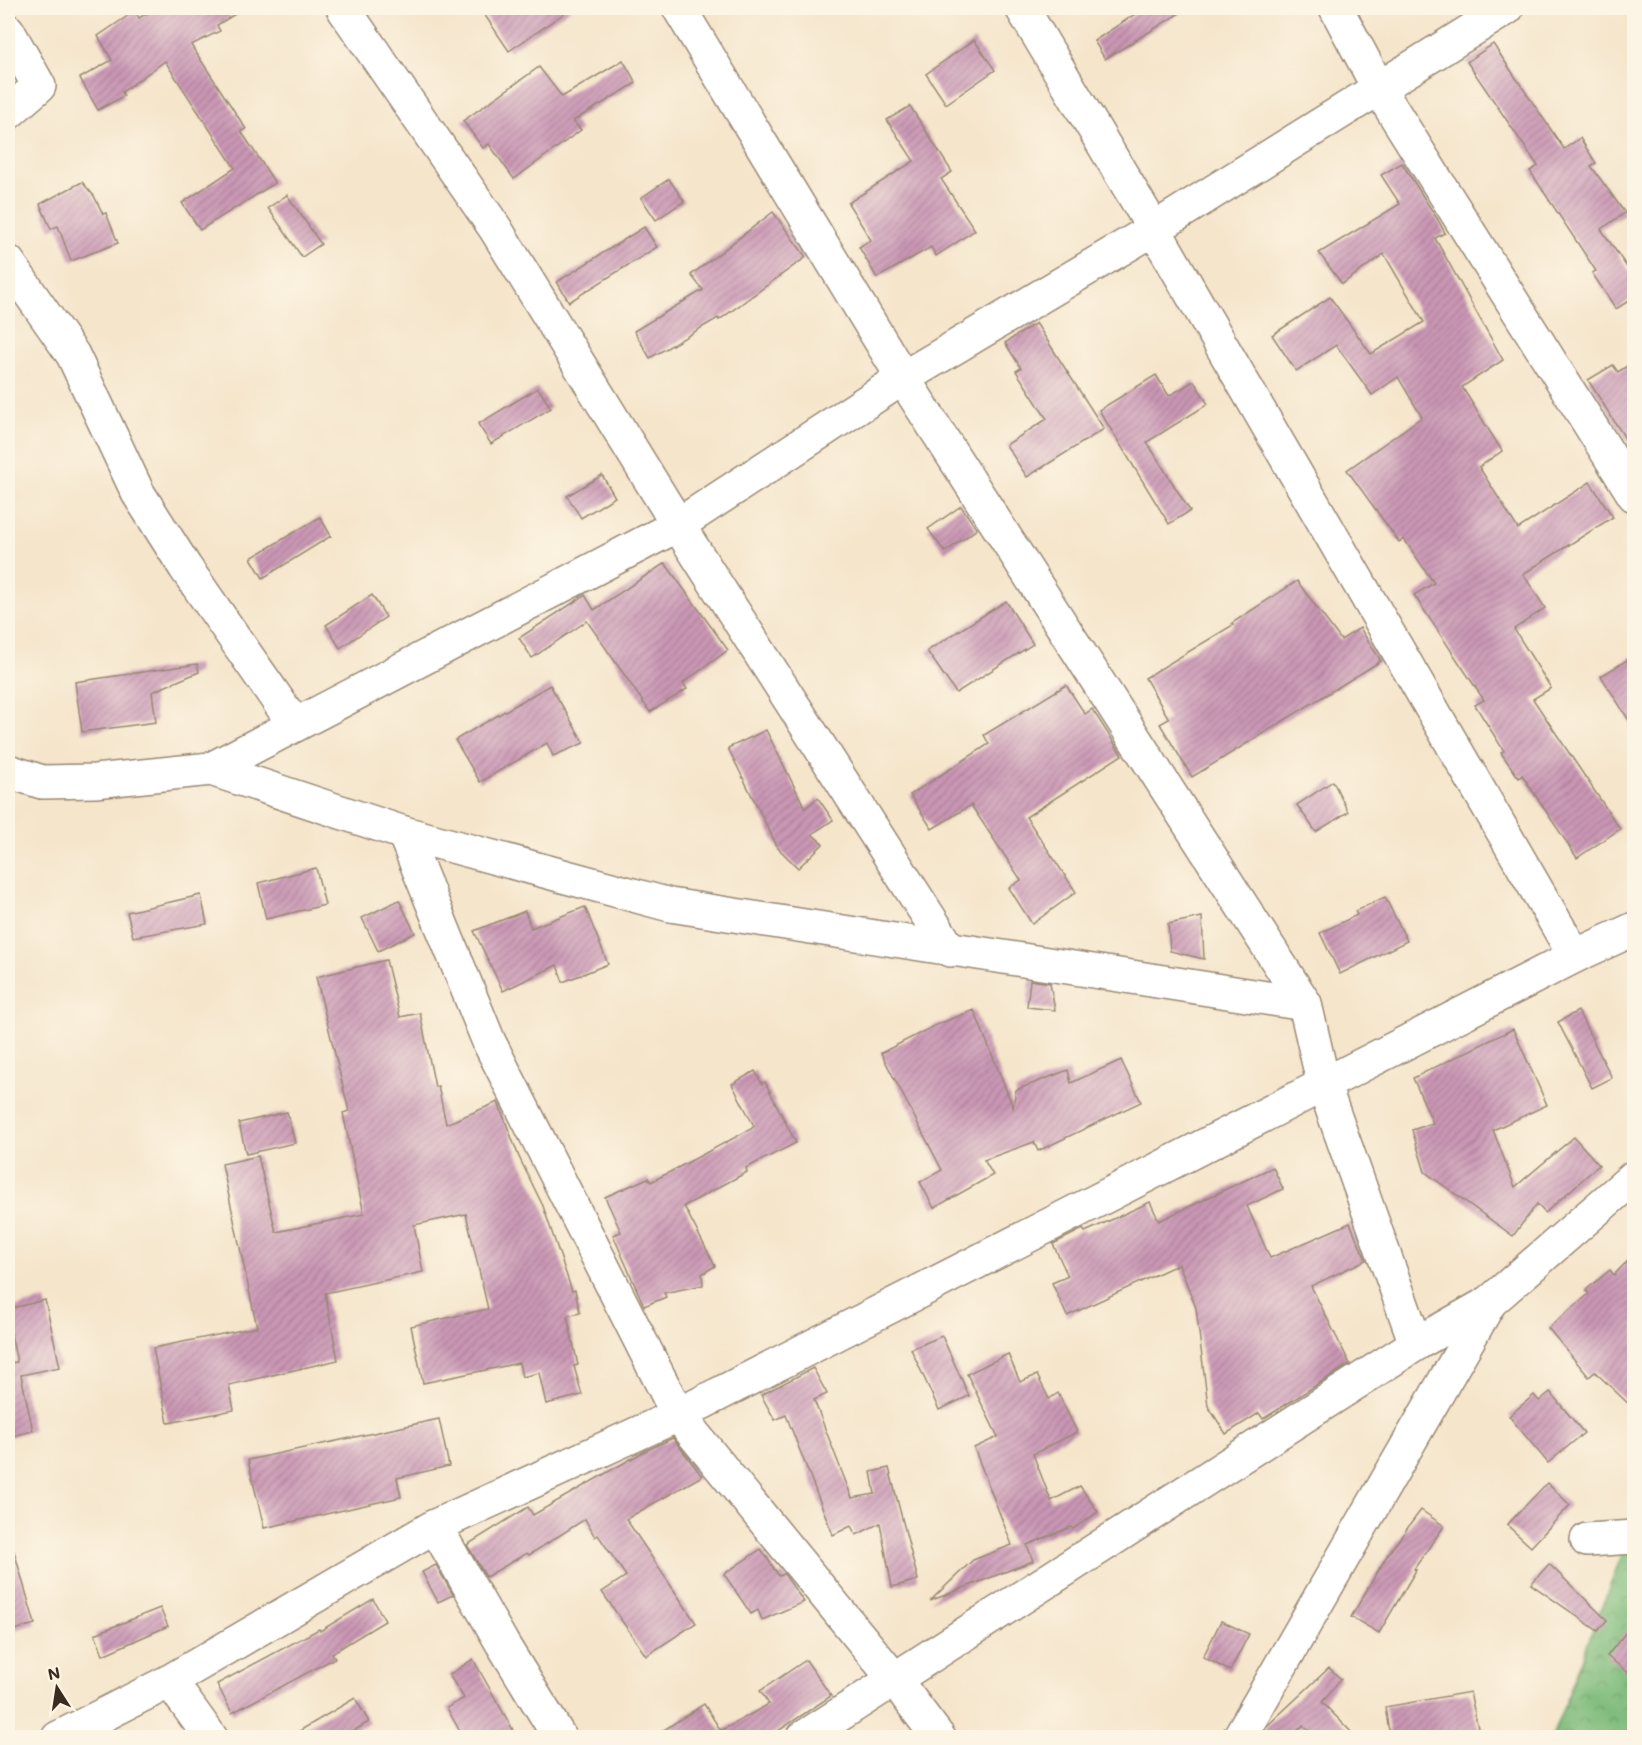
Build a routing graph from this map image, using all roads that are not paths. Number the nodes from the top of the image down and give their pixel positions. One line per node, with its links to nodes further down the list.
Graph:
1 (343, 8): 13 (street)
2 (680, 8): 11 (street)
3 (1022, 8): 9 (street)
4 (1336, 8): 7 (street)
5 (1507, 8): 7 (street)
6 (8, 31): 8 (street)
7 (1379, 89): 9 (street); 12 (street)
8 (8, 113)
9 (1154, 229): 11 (street); 20 (street)
10 (8, 262): 14 (street)
11 (903, 378): 13 (street); 21 (street)
12 (1635, 495)
13 (678, 525): 14 (street); 19 (street)
14 (295, 725): 15 (street)
15 (211, 769): 16 (street); 17 (street)
16 (8, 771)
17 (404, 833): 19 (street); 26 (street)
18 (1635, 929): 20 (street)
19 (950, 950): 21 (street)
20 (1575, 956): 22 (street)
21 (1305, 1004): 22 (street)
22 (1324, 1086): 25 (street); 26 (street)
23 (1635, 1177): 24 (street)
24 (1490, 1302): 25 (street); 37 (street)
25 (1416, 1344): 30 (street)
26 (678, 1415): 27 (street); 30 (street)
27 (435, 1526): 31 (street); 34 (street)
28 (1635, 1537): 29 (street)
29 (1587, 1540)
30 (895, 1680): 35 (street); 36 (street)
31 (170, 1682): 32 (street); 33 (street)
32 (58, 1737)
33 (211, 1737)
34 (560, 1737)
35 (802, 1737)
36 (939, 1737)
37 (1239, 1737)

